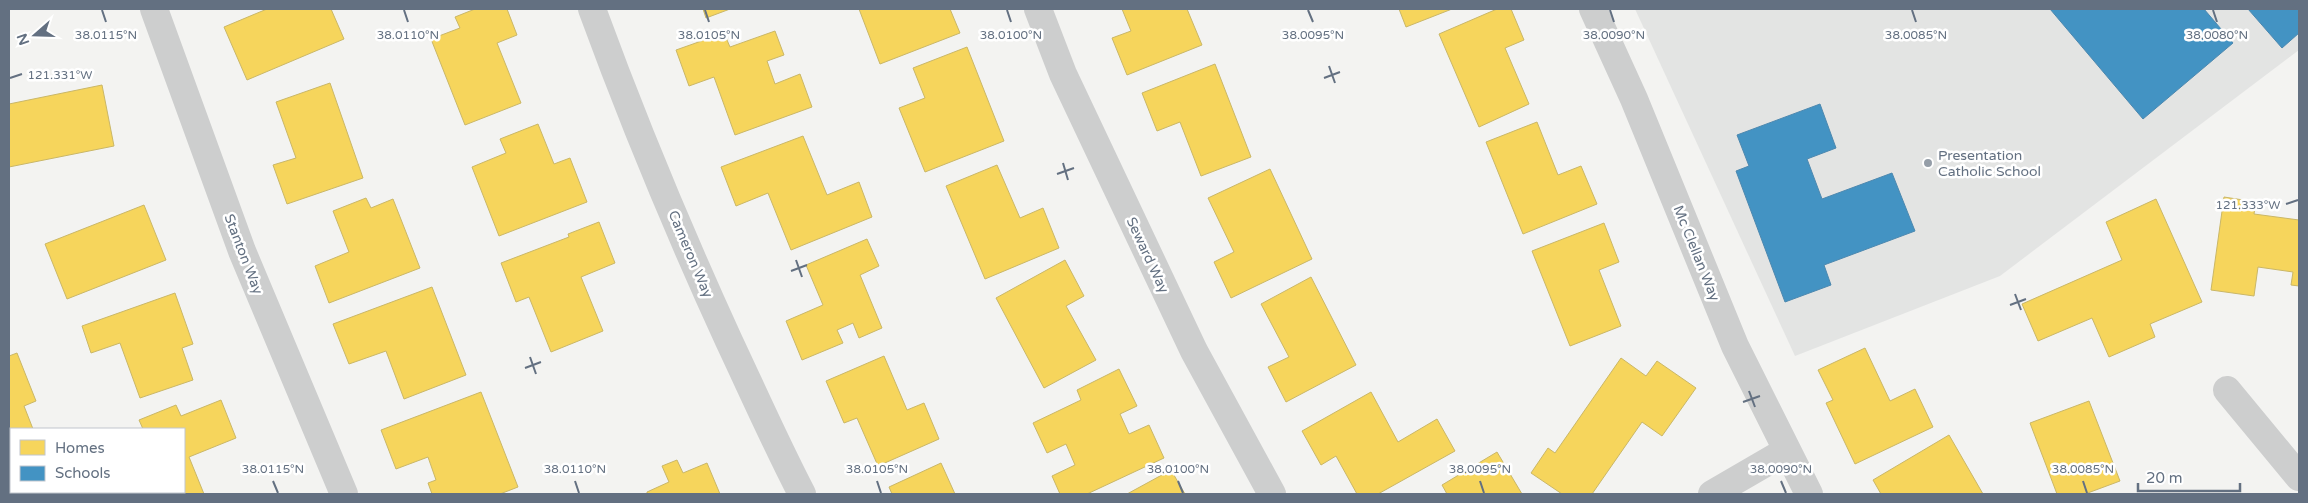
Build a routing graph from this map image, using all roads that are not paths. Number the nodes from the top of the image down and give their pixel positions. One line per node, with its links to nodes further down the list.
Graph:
1 (154, 9): 8 (street, Stanton Way)
2 (592, 9): 9 (street, Cameron Way)
3 (1038, 9): 10 (street, Seward Way)
4 (1593, 9): 6 (street, Mc Clellan Way)
5 (2227, 390): 7 (street)
6 (1786, 451): 11 (street); 12 (street, Mc Clellan Way)
7 (2299, 477)
8 (344, 494)
9 (802, 494)
10 (1272, 494)
11 (1712, 494)
12 (1808, 494)

